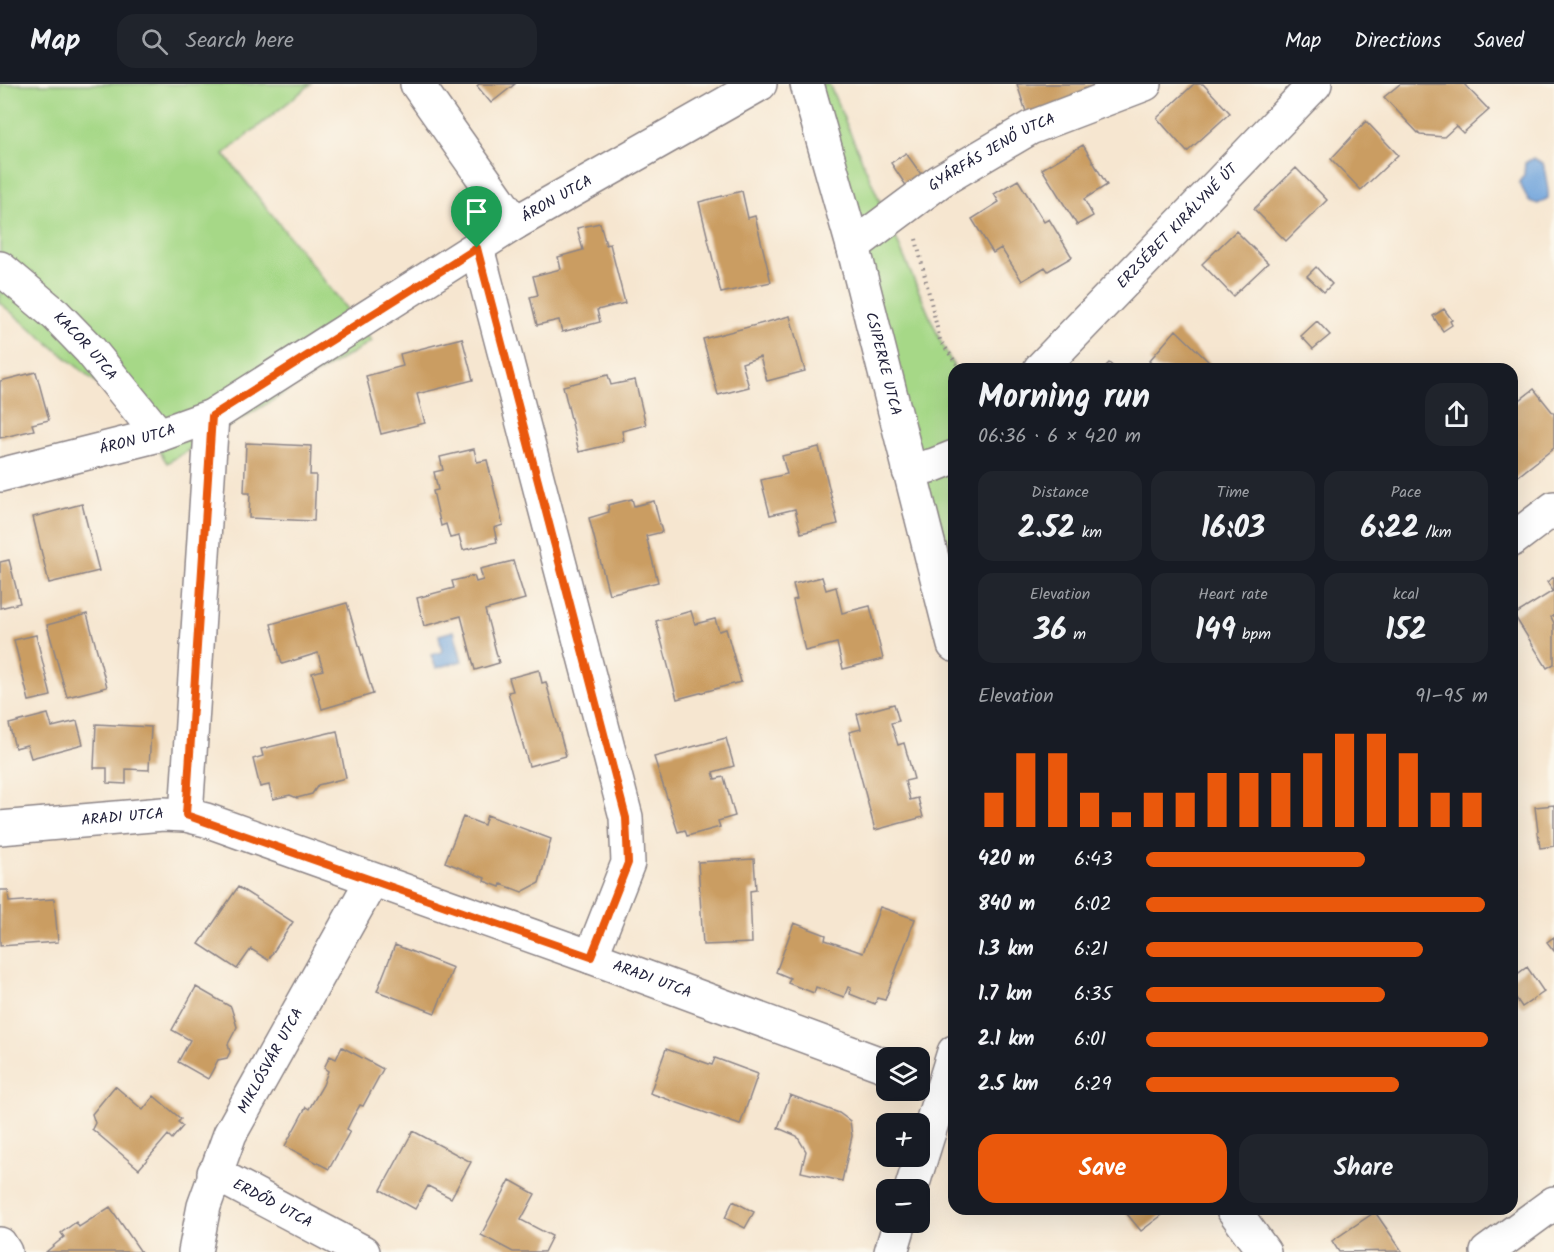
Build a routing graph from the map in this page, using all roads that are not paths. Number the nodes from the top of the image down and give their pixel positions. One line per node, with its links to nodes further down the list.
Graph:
1 (417, 84): 6 (street)
2 (760, 84): 6 (street, ÁRON UTCA)
3 (807, 84): 7 (street, CSIPERKE UTCA)
4 (1145, 84): 7 (street, GYÁRFÁS JENŐ UTCA)
5 (1315, 84): 10 (street, ERZSÉBET KIRÁLYNÉ ÚT)
6 (514, 223): 8 (street, ÁRON UTCA)
7 (853, 246): 14 (street, CSIPERKE UTCA)
8 (477, 248): 11 (street, ÁRON UTCA); 22 (street)
9 (0, 268): 12 (street, KACOR UTCA)
10 (1046, 363)
11 (212, 416): 12 (street, ÁRON UTCA); 19 (street)
12 (159, 435): 15 (street, ÁRON UTCA)
13 (948, 460): 14 (street)
14 (909, 471): 18 (street, CSIPERKE UTCA)
15 (0, 475)
16 (1554, 508): 17 (street)
17 (1518, 535)
18 (948, 622)
19 (186, 815): 20 (street, ARADI UTCA); 21 (street, ARADI UTCA)
20 (0, 828)
21 (372, 880): 22 (street, ARADI UTCA); 26 (street, MIKLÓSVÁR UTCA)
22 (591, 957): 24 (street, ARADI UTCA)
23 (948, 1060): 25 (street)
24 (876, 1062)
25 (932, 1082): 27 (street)
26 (214, 1173): 33 (street, MIKLÓSVÁR UTCA); 34 (street, ERDŐD UTCA)
27 (913, 1179)
28 (1554, 1203): 37 (street)
29 (1237, 1215): 36 (street)
30 (897, 1233): 35 (street)
31 (0, 1244): 32 (street)
32 (5, 1252)
33 (195, 1252)
34 (363, 1252)
35 (891, 1252)
36 (1264, 1252)
37 (1487, 1252)

